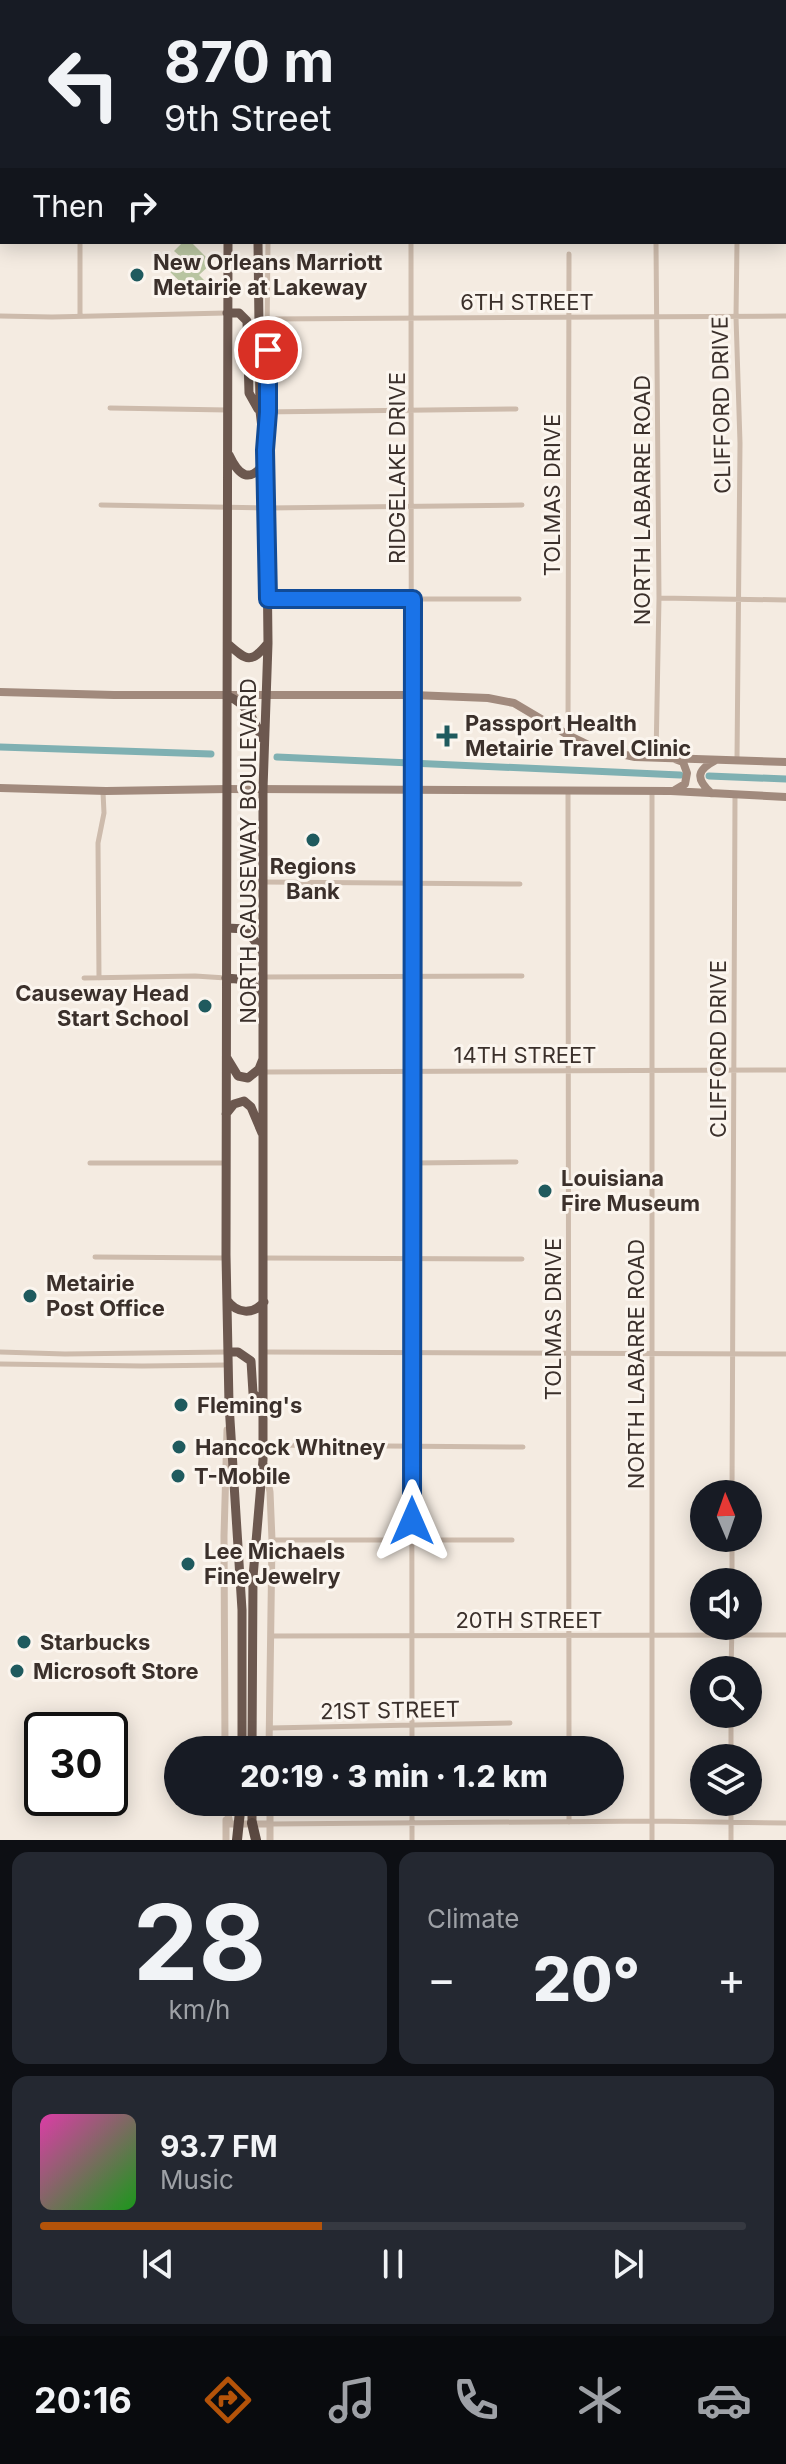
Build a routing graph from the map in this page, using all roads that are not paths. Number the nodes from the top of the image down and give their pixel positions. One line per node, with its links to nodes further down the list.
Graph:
1 (80, 244): 10 (street)
2 (228, 244): 9 (highway, NORTH CAUSEWAY BOULEVARD)
3 (258, 244): 22 (highway, NORTH CAUSEWAY BOULEVARD)
4 (268, 244): 17 (street)
5 (411, 244): 16 (street, RIDGELAKE DRIVE)
6 (656, 244): 14 (street, NORTH LABARRE ROAD)
7 (737, 244): 15 (street, CLIFFORD DRIVE)
8 (569, 254): 13 (street, TOLMAS DRIVE)
9 (227, 313): 10 (street); 21 (highway, NORTH CAUSEWAY BOULEVARD); 22 (highway)
10 (80, 315): 11 (street)
11 (0, 316)
12 (786, 316): 15 (street, 6TH STREET)
13 (569, 317): 14 (street, 6TH STREET); 16 (street, 6TH STREET); 42 (street, TOLMAS DRIVE)
14 (658, 317): 15 (street, 6TH STREET); 30 (street, NORTH LABARRE ROAD)
15 (736, 317): 34 (street, CLIFFORD DRIVE)
16 (413, 318): 17 (street, 6TH STREET); 19 (street, RIDGELAKE DRIVE)
17 (268, 319): 22 (street)
18 (110, 408): 21 (street)
19 (413, 409): 20 (street); 22 (street); 27 (street, RIDGELAKE DRIVE)
20 (516, 409)
21 (228, 410): 23 (highway, NORTH CAUSEWAY BOULEVARD)
22 (264, 412): 24 (highway, NORTH CAUSEWAY BOULEVARD)
23 (228, 452): 24 (highway); 28 (highway, NORTH CAUSEWAY BOULEVARD)
24 (266, 462): 29 (highway, NORTH CAUSEWAY BOULEVARD)
25 (101, 505): 28 (street)
26 (522, 505): 27 (street)
27 (413, 506): 29 (street); 32 (street, RIDGELAKE DRIVE)
28 (228, 507): 29 (street); 37 (highway, NORTH CAUSEWAY BOULEVARD)
29 (267, 508): 31 (highway, NORTH CAUSEWAY BOULEVARD)
30 (659, 598): 34 (street); 44 (street, NORTH LABARRE ROAD)
31 (268, 599): 32 (street); 36 (highway, NORTH CAUSEWAY BOULEVARD)
32 (413, 599): 33 (street); 39 (street, RIDGELAKE DRIVE)
33 (519, 599)
34 (738, 600): 35 (street); 47 (street, CLIFFORD DRIVE)
35 (786, 600)
36 (268, 643): 37 (highway); 41 (highway, NORTH CAUSEWAY BOULEVARD)
37 (228, 644): 40 (highway, NORTH CAUSEWAY BOULEVARD)
38 (0, 692): 40 (main road)
39 (413, 695): 41 (main road); 42 (main road); 52 (street, RIDGELAKE DRIVE)
40 (228, 696): 41 (main road); 43 (highway); 50 (highway, NORTH CAUSEWAY BOULEVARD)
41 (266, 696): 43 (highway, NORTH CAUSEWAY BOULEVARD)
42 (568, 735): 44 (main road)
43 (264, 743): 51 (highway, NORTH CAUSEWAY BOULEVARD)
44 (656, 758): 45 (main road)
45 (673, 759): 46 (main road); 55 (main road)
46 (717, 760): 47 (main road); 57 (main road)
47 (737, 760): 48 (main road)
48 (786, 762)
49 (0, 788): 53 (main road)
50 (228, 789): 51 (main road); 53 (main road); 63 (highway, NORTH CAUSEWAY BOULEVARD)
51 (263, 789): 52 (main road); 60 (highway, NORTH CAUSEWAY BOULEVARD)
52 (413, 790): 54 (main road); 61 (street, RIDGELAKE DRIVE)
53 (103, 791): 69 (street)
54 (568, 791): 56 (main road); 74 (street, TOLMAS DRIVE)
55 (671, 791): 56 (main road); 57 (main road)
56 (652, 793): 75 (street, NORTH LABARRE ROAD)
57 (711, 793): 58 (main road)
58 (735, 796): 59 (main road); 76 (street, CLIFFORD DRIVE)
59 (786, 797)
60 (264, 882): 61 (street); 64 (highway, NORTH CAUSEWAY BOULEVARD)
61 (413, 883): 62 (street); 67 (street, RIDGELAKE DRIVE)
62 (520, 884)
63 (227, 928): 64 (highway); 70 (highway, NORTH CAUSEWAY BOULEVARD)
64 (262, 951): 66 (highway, NORTH CAUSEWAY BOULEVARD)
65 (522, 976): 67 (street)
66 (262, 977): 67 (street); 71 (highway, NORTH CAUSEWAY BOULEVARD)
67 (413, 977): 79 (street, RIDGELAKE DRIVE)
68 (84, 978): 69 (street)
69 (99, 978): 70 (street)
70 (226, 978): 71 (highway); 72 (highway, NORTH CAUSEWAY BOULEVARD)
71 (263, 1002): 73 (highway, NORTH CAUSEWAY BOULEVARD)
72 (226, 1055): 73 (highway); 80 (highway, NORTH CAUSEWAY BOULEVARD)
73 (265, 1055): 78 (highway, NORTH CAUSEWAY BOULEVARD)
74 (569, 1070): 75 (street, 14TH STREET); 79 (street, 14TH STREET); 97 (street, TOLMAS DRIVE)
75 (652, 1070): 76 (street, 14TH STREET); 99 (street, NORTH LABARRE ROAD)
76 (733, 1070): 77 (street, 14TH STREET); 98 (street, CLIFFORD DRIVE)
77 (786, 1070)
78 (265, 1072): 79 (street, 14TH STREET); 81 (highway, NORTH CAUSEWAY BOULEVARD)
79 (413, 1072): 85 (street, RIDGELAKE DRIVE)
80 (225, 1116): 81 (highway); 84 (highway, NORTH CAUSEWAY BOULEVARD)
81 (264, 1136): 88 (highway, NORTH CAUSEWAY BOULEVARD)
82 (516, 1162): 85 (street)
83 (90, 1163): 84 (street)
84 (226, 1163): 87 (highway, NORTH CAUSEWAY BOULEVARD)
85 (413, 1163): 89 (street, RIDGELAKE DRIVE)
86 (95, 1257): 87 (street)
87 (226, 1258): 91 (highway, NORTH CAUSEWAY BOULEVARD)
88 (264, 1258): 89 (street); 92 (highway, NORTH CAUSEWAY BOULEVARD)
89 (413, 1259): 90 (street); 96 (street, RIDGELAKE DRIVE)
90 (522, 1259)
91 (227, 1300): 92 (highway); 94 (highway, NORTH CAUSEWAY BOULEVARD)
92 (264, 1301): 95 (highway, NORTH CAUSEWAY BOULEVARD)
93 (0, 1352): 94 (street)
94 (228, 1352): 102 (highway, NORTH CAUSEWAY BOULEVARD); 104 (highway)
95 (264, 1352): 96 (street); 104 (highway, NORTH CAUSEWAY BOULEVARD)
96 (413, 1353): 97 (street); 106 (street, RIDGELAKE DRIVE)
97 (569, 1353): 99 (street); 117 (street, TOLMAS DRIVE)
98 (733, 1353): 99 (street); 100 (street); 109 (street, CLIFFORD DRIVE)
99 (652, 1354): 118 (street, NORTH LABARRE ROAD)
100 (786, 1354)
101 (0, 1364): 102 (street)
102 (228, 1365): 103 (highway, NORTH CAUSEWAY BOULEVARD)
103 (229, 1404): 120 (highway, NORTH CAUSEWAY BOULEVARD); 124 (street, NORTH CAUSEWAY BOULEVARD)
104 (264, 1405): 105 (highway, NORTH CAUSEWAY BOULEVARD)
105 (263, 1445): 106 (street); 108 (highway, NORTH CAUSEWAY BOULEVARD)
106 (412, 1446): 107 (street); 111 (street, RIDGELAKE DRIVE)
107 (523, 1447)
108 (263, 1460): 110 (street, NORTH CAUSEWAY BOULEVARD); 120 (highway, NORTH CAUSEWAY BOULEVARD)
109 (732, 1480)
110 (272, 1540): 111 (street); 115 (street, NORTH CAUSEWAY BOULEVARD)
111 (412, 1540): 112 (street); 116 (street, RIDGELAKE DRIVE)
112 (512, 1540)
113 (762, 1635): 114 (street, 20TH STREET)
114 (786, 1635)
115 (272, 1636): 116 (street, 20TH STREET); 123 (street, NORTH CAUSEWAY BOULEVARD)
116 (413, 1636): 117 (street, 20TH STREET); 122 (street, RIDGELAKE DRIVE)
117 (569, 1636): 118 (street, 20TH STREET); 129 (street, TOLMAS DRIVE)
118 (652, 1636): 119 (street, 20TH STREET); 138 (street, NORTH LABARRE ROAD)
119 (690, 1636)
120 (247, 1716): 125 (highway, NORTH CAUSEWAY BOULEVARD); 126 (highway, NORTH CAUSEWAY BOULEVARD)
121 (510, 1723): 122 (street, 21ST STREET)
122 (412, 1725): 123 (street, 21ST STREET); 128 (street, RIDGELAKE DRIVE)
123 (270, 1728): 127 (street, NORTH CAUSEWAY BOULEVARD)
124 (225, 1736)
125 (244, 1736)
126 (250, 1736)
127 (270, 1736)
128 (412, 1736)
129 (569, 1736)
130 (226, 1816): 145 (street)
131 (228, 1816): 144 (street)
132 (240, 1816): 146 (highway, bridge)
133 (252, 1816): 141 (highway)
134 (270, 1816): 144 (street)
135 (412, 1816): 142 (street)
136 (569, 1816): 139 (street)
137 (731, 1816): 140 (street)
138 (652, 1821): 139 (street); 140 (street); 150 (street, NORTH LABARRE ROAD)
139 (569, 1822): 142 (street)
140 (731, 1822): 143 (street); 151 (street)
141 (252, 1823): 147 (highway, bridge)
142 (412, 1823): 144 (street); 149 (street)
143 (786, 1823)
144 (270, 1824): 148 (street)
145 (226, 1840)
146 (237, 1840)
147 (256, 1840)
148 (270, 1840)
149 (412, 1840)
150 (652, 1840)
151 (731, 1840)

